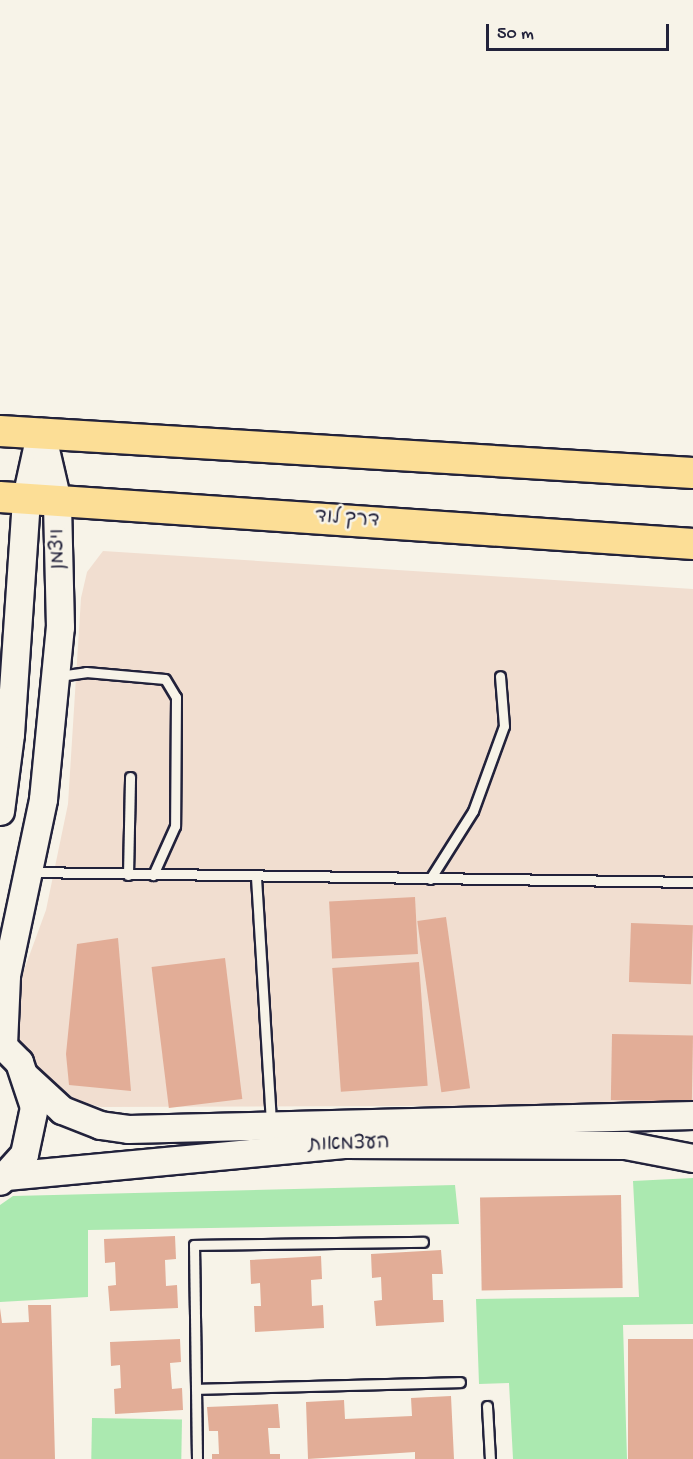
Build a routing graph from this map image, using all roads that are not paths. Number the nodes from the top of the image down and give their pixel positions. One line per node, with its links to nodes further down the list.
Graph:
1 (0, 431): 2 (main road)
2 (41, 432): 3 (main road); 4 (street, ויצמן); 5 (street, ויצמן)
3 (693, 472)
4 (13, 498): 5 (main road, דרך לוד); 10 (street, ויצמן)
5 (57, 501): 6 (main road, דרך לוד); 7 (street, ויצמן)
6 (693, 544)
7 (56, 676): 11 (street, ויצמן); 13 (lane)
8 (500, 676): 15 (lane)
9 (130, 777): 12 (lane)
10 (0, 810)
11 (28, 872): 12 (lane); 17 (street, ויצמן)
12 (128, 875): 13 (lane)
13 (153, 875): 14 (lane)
14 (256, 877): 15 (lane); 20 (lane)
15 (430, 879): 16 (lane)
16 (693, 882)
17 (2, 1044): 18 (street)
18 (26, 1077): 20 (street, העצמאות); 22 (street)
19 (693, 1115): 20 (street, העצמאות)
20 (271, 1122)
21 (693, 1158): 22 (street, העצמאות)
22 (3, 1178)
23 (423, 1242): 25 (lane)
24 (460, 1382): 25 (lane)
25 (196, 1389): 27 (lane)
26 (487, 1406): 28 (lane)
27 (197, 1459)
28 (490, 1459)

